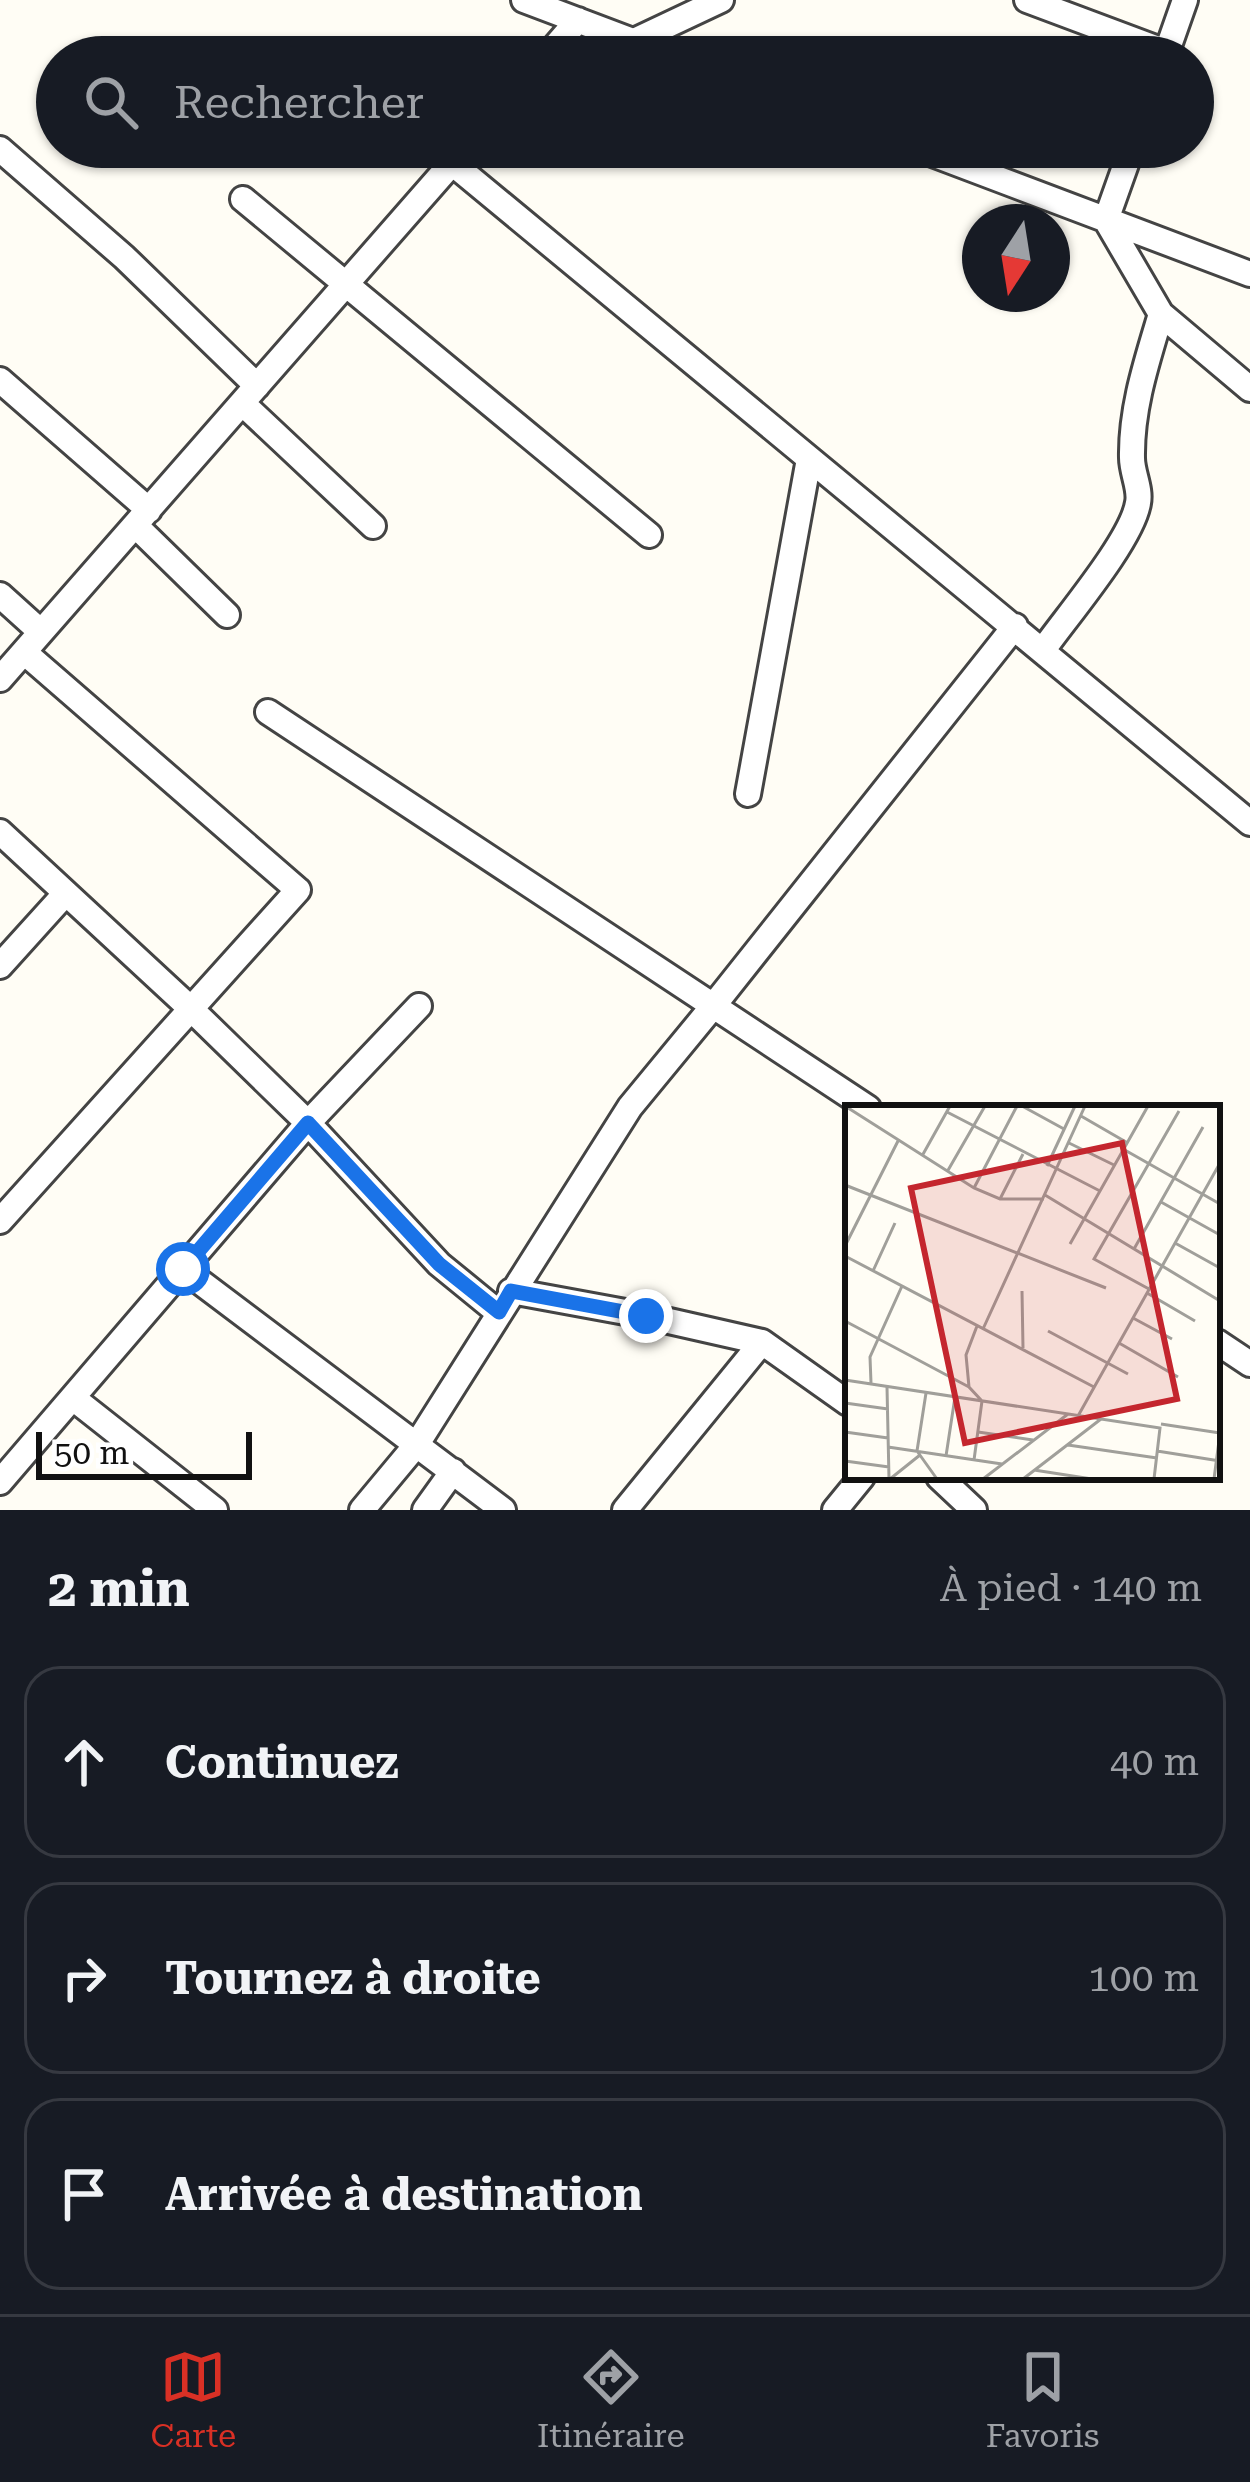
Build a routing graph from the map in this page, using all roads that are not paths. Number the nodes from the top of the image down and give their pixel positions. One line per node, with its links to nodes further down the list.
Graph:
1 (524, 0): 5 (street)
2 (721, 0): 8 (street)
3 (1027, 0): 9 (street)
4 (1185, 0): 10 (street)
5 (578, 20): 6 (street); 7 (street)
6 (564, 36)
7 (621, 36)
8 (645, 36)
9 (1118, 36)
10 (1173, 36)
11 (0, 149): 23 (street)
12 (448, 168): 19 (street)
13 (474, 168): 24 (street)
14 (969, 168): 17 (street)
15 (1125, 168): 17 (street)
16 (243, 200): 19 (street)
17 (1106, 220): 18 (street); 20 (street)
18 (1250, 274)
19 (346, 284): 23 (street); 27 (street)
20 (1162, 314): 22 (street); 32 (street)
21 (0, 380): 25 (street)
22 (1250, 389)
23 (249, 394): 25 (street); 26 (street)
24 (809, 459): 30 (street); 36 (street)
25 (142, 518): 29 (street); 31 (street)
26 (373, 526)
27 (649, 535)
28 (0, 595): 31 (street)
29 (227, 615)
30 (1015, 626): 32 (street); 41 (street)
31 (41, 632): 33 (street)
32 (1043, 650): 37 (street)
33 (24, 652): 34 (street); 43 (street)
34 (0, 679)
35 (268, 712): 41 (street)
36 (748, 794)
37 (1250, 823)
38 (0, 832): 39 (street)
39 (65, 894): 40 (street); 43 (street)
40 (0, 966)
41 (714, 1005): 44 (street); 48 (street)
42 (419, 1006): 45 (street)
43 (190, 1008): 45 (street); 46 (street)
44 (864, 1105)
45 (308, 1123): 47 (street); 48 (street)
46 (0, 1221)
47 (183, 1269): 52 (street); 54 (street)
48 (505, 1302): 49 (street); 54 (street)
49 (762, 1342): 53 (street); 63 (street)
50 (1220, 1344): 51 (street)
51 (1250, 1364)
52 (73, 1398): 56 (street); 59 (street)
53 (845, 1400)
54 (417, 1444): 55 (street); 60 (street)
55 (453, 1472): 61 (street); 62 (street)
56 (1, 1478)
57 (860, 1480): 64 (street)
58 (942, 1480): 65 (street)
59 (215, 1510)
60 (362, 1510)
61 (424, 1510)
62 (502, 1510)
63 (625, 1510)
64 (835, 1510)
65 (974, 1510)

